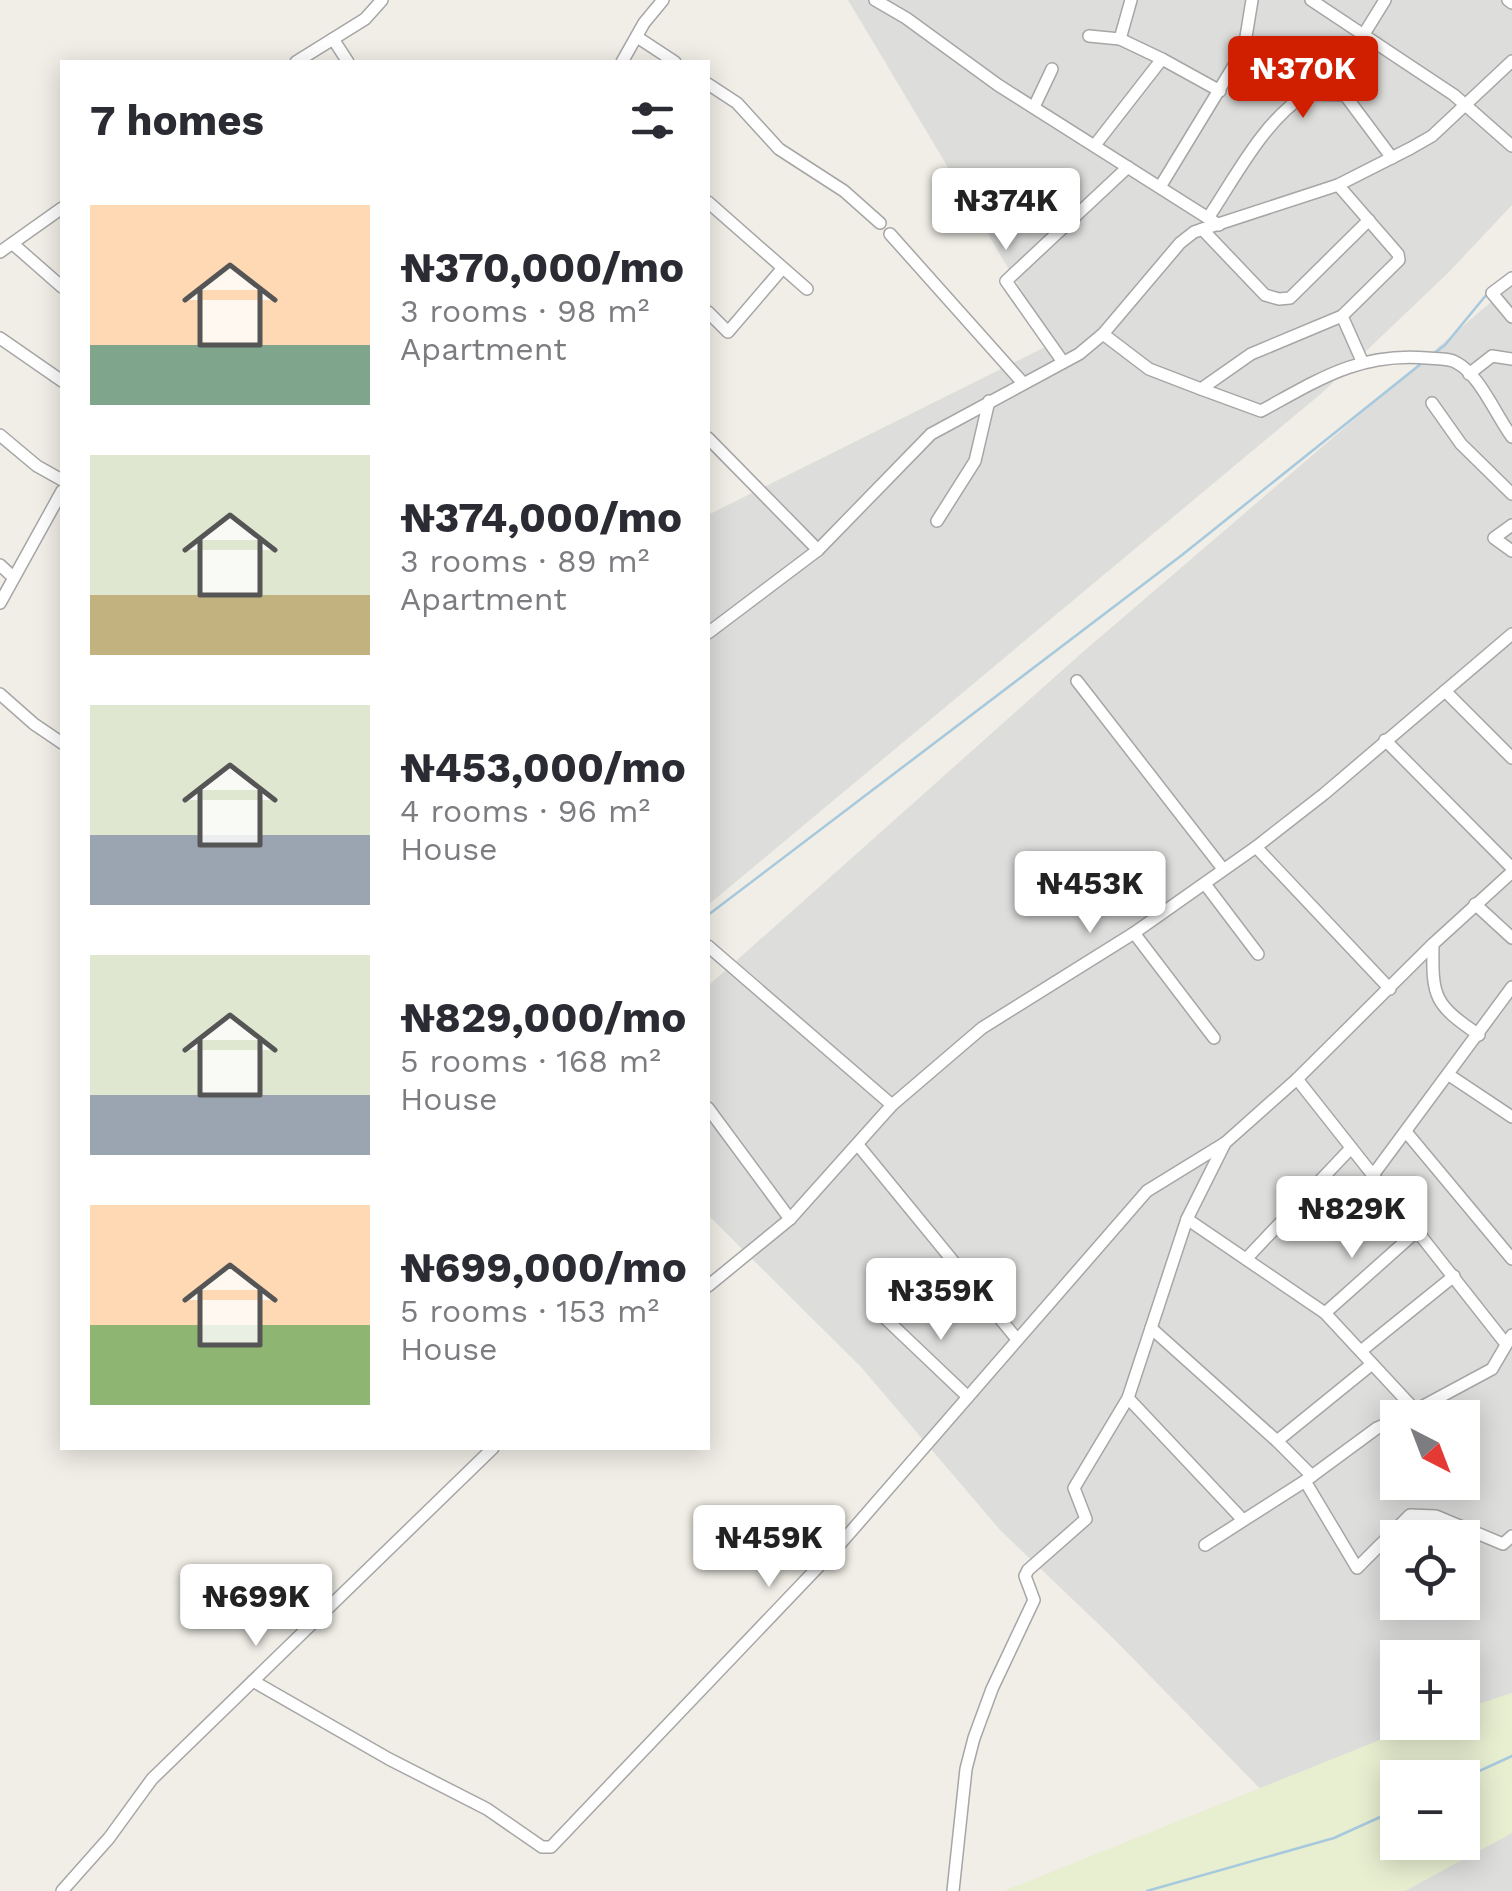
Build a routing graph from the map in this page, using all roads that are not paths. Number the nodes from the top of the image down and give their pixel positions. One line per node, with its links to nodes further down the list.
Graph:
1 (875, 0): 25 (street)
2 (1131, 0): 12 (street)
3 (1252, 0): 13 (street)
4 (1311, 0): 8 (street)
5 (1386, 0): 8 (street)
6 (384, 1): 11 (street)
7 (656, 2): 10 (street)
8 (1364, 34): 24 (street)
9 (1088, 36): 12 (street)
10 (637, 37): 16 (street); 17 (street)
11 (333, 39): 14 (street); 15 (street)
12 (1120, 39): 18 (street)
13 (1244, 50): 22 (street); 23 (street)
14 (299, 60)
15 (347, 60)
16 (623, 60)
17 (673, 60)
18 (1162, 60): 22 (street); 26 (street)
19 (1512, 61): 24 (street)
20 (1052, 68): 25 (street)
21 (710, 85): 35 (street)
22 (1220, 91): 31 (street)
23 (1306, 94): 28 (street); 36 (street)
24 (1464, 104): 27 (street); 28 (street)
25 (1034, 107): 26 (street)
26 (1095, 146): 29 (street)
27 (1512, 146)
28 (1392, 158): 30 (street)
29 (1128, 167): 31 (street); 51 (street)
30 (1338, 185): 34 (street); 36 (street)
31 (1160, 187): 36 (street)
32 (710, 204): 40 (street)
33 (60, 209): 38 (street)
34 (1369, 220): 36 (street); 45 (street)
35 (880, 223)
36 (1210, 224): 47 (street)
37 (890, 234): 54 (street)
38 (13, 244): 39 (street); 42 (street)
39 (0, 252)
40 (782, 269): 43 (street); 44 (street)
41 (1512, 278): 46 (street)
42 (60, 285)
43 (807, 290)
44 (710, 314)
45 (1342, 316): 50 (street); 55 (street)
46 (1512, 317)
47 (1103, 334): 51 (street); 55 (street)
48 (0, 338): 53 (street)
49 (1512, 359): 52 (street)
50 (1362, 360): 52 (street); 55 (street)
51 (1063, 362): 54 (street)
52 (1469, 374): 58 (street)
53 (60, 380)
54 (1023, 383): 56 (street)
55 (1200, 389)
56 (989, 401): 64 (street); 66 (street)
57 (1432, 403): 63 (street)
58 (1511, 433)
59 (0, 435): 61 (street)
60 (710, 440): 66 (street)
61 (60, 479)
62 (60, 494): 69 (street)
63 (1512, 494)
64 (936, 521)
65 (1512, 525): 67 (street)
66 (818, 550): 71 (street)
67 (1512, 551)
68 (0, 565): 69 (street)
69 (13, 576): 70 (street)
70 (0, 603)
71 (710, 631)
72 (1512, 634): 74 (street)
73 (1077, 681): 80 (street)
74 (1445, 691): 76 (street); 78 (street)
75 (0, 694): 77 (street)
76 (1385, 740): 79 (street); 81 (street)
77 (60, 741)
78 (1512, 758)
79 (1256, 847): 80 (street); 90 (street)
80 (1223, 869): 82 (street)
81 (1512, 870): 83 (street)
82 (1205, 884): 84 (street); 88 (street)
83 (1474, 904): 85 (street); 86 (street)
84 (1134, 933): 92 (street); 95 (street)
85 (1512, 938)
86 (1432, 944): 90 (street); 91 (street)
87 (710, 948): 95 (street)
88 (1258, 954)
89 (1512, 987): 91 (street)
90 (1390, 989): 94 (street)
91 (1480, 1035): 93 (street)
92 (1214, 1038)
93 (1450, 1076): 97 (street); 98 (street)
94 (1297, 1080): 99 (street); 101 (street)
95 (892, 1105): 100 (street)
96 (710, 1111): 103 (street)
97 (1512, 1117)
98 (1407, 1132): 102 (street); 107 (street)
99 (1225, 1143): 104 (street); 113 (street)
100 (858, 1145): 103 (street); 113 (street)
101 (1352, 1148): 102 (street); 106 (street)
102 (1373, 1175): 105 (street)
103 (790, 1219): 109 (street)
104 (1187, 1219): 106 (street); 112 (street)
105 (1416, 1231): 108 (street); 110 (street)
106 (1246, 1259): 110 (street)
107 (1512, 1259)
108 (1454, 1276): 114 (street); 115 (street)
109 (710, 1284)
110 (1325, 1314): 115 (street)
111 (886, 1319): 117 (street)
112 (1151, 1328): 118 (street); 122 (street)
113 (1016, 1338): 117 (street)
114 (1508, 1348): 120 (street)
115 (1361, 1351): 116 (street)
116 (1372, 1364): 119 (street); 122 (street)
117 (968, 1397): 128 (street)
118 (1128, 1398): 125 (street); 130 (street)
119 (1406, 1400)
120 (1436, 1400)
121 (1380, 1426): 124 (street)
122 (1277, 1441): 124 (street)
123 (491, 1450): 128 (street)
124 (1308, 1479): 125 (street); 126 (street)
125 (1243, 1520): 127 (street)
126 (1512, 1536)
127 (1205, 1545)
128 (253, 1681): 129 (street)
129 (62, 1891)
130 (954, 1891)

